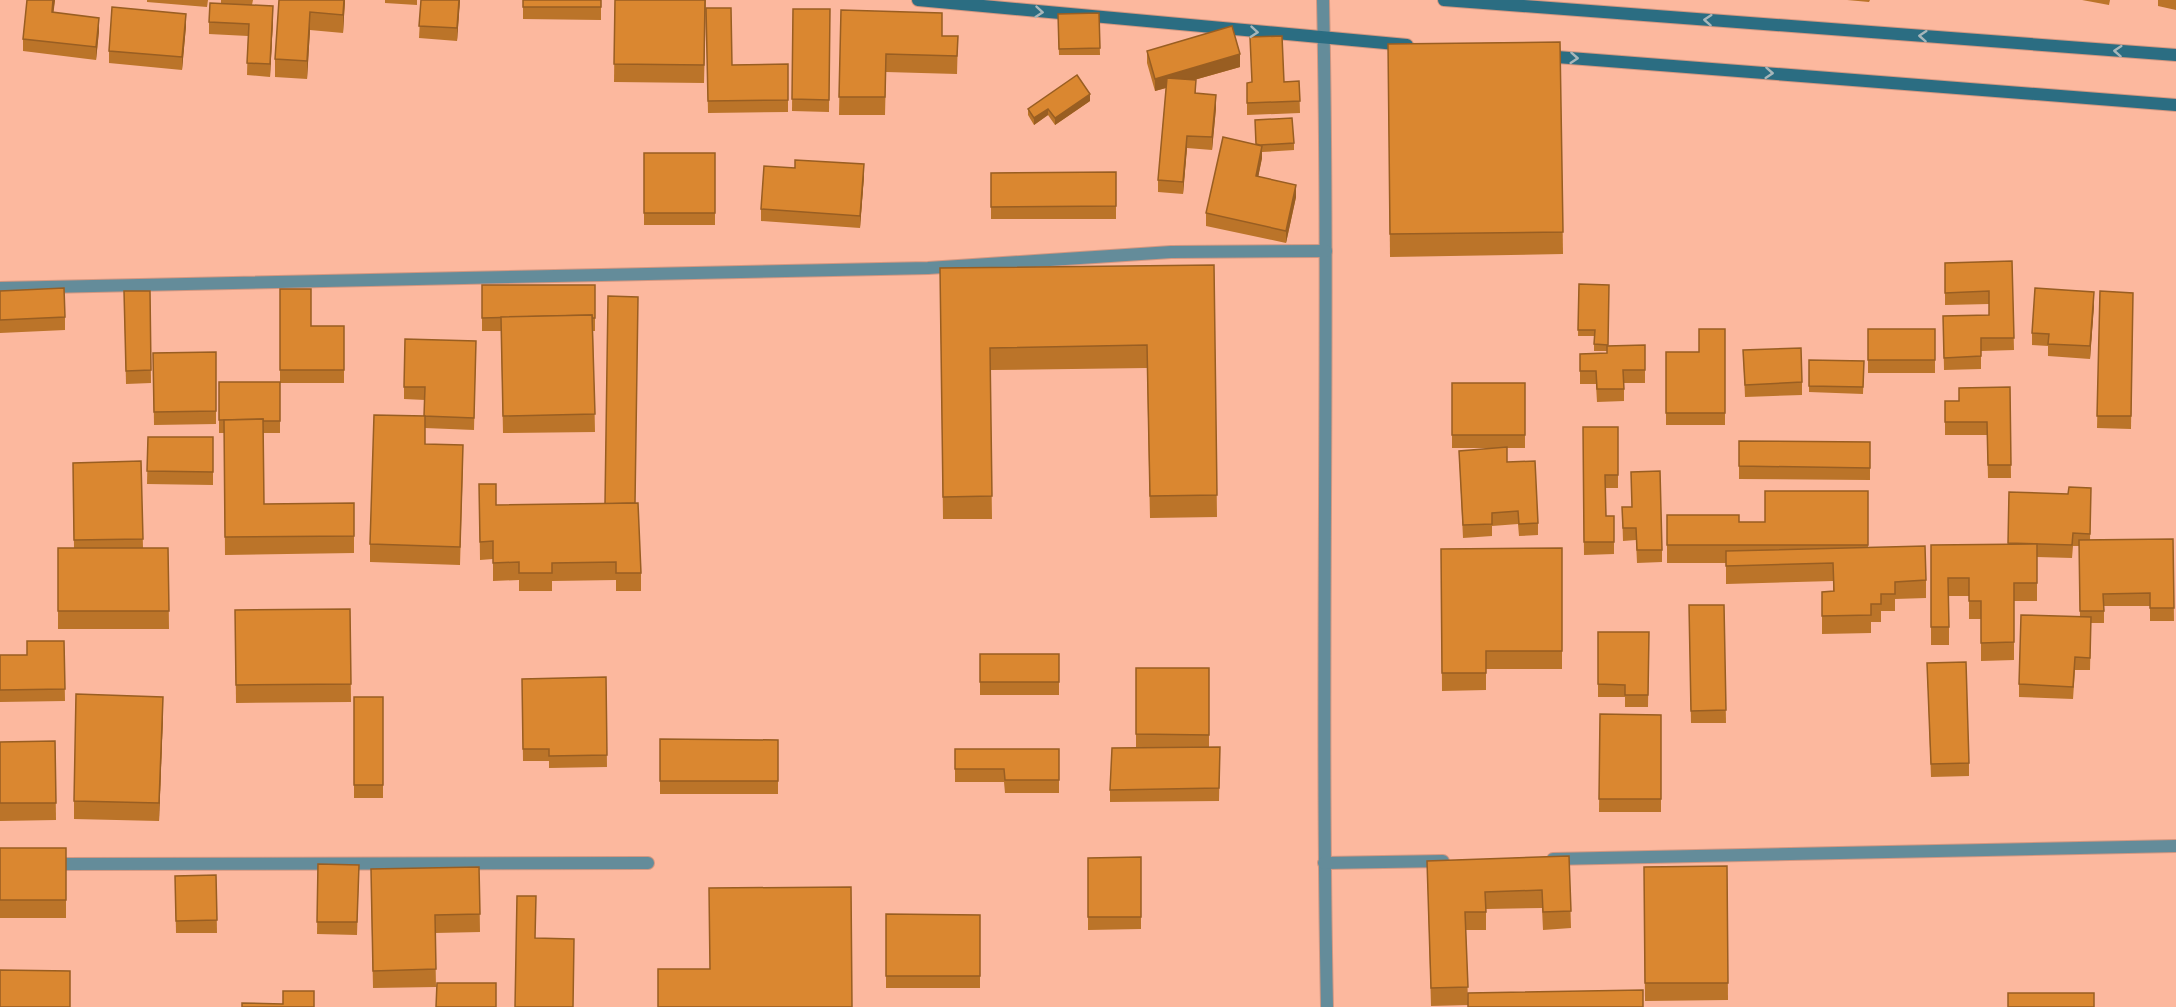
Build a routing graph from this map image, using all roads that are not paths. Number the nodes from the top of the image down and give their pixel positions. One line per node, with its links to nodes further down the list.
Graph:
1 (918, 0): 4 (street, one-way to 4)
2 (1323, 0): 4 (street)
3 (1444, 0): 7 (street, one-way to 3)
4 (1324, 39): 5 (street); 9 (street)
5 (1418, 46)
6 (1537, 55): 8 (street, one-way to 8)
7 (2176, 55)
8 (2176, 105)
9 (1326, 251): 10 (street); 15 (street)
10 (0, 288)
11 (2176, 846): 12 (street)
12 (1540, 859)
13 (1456, 861): 15 (street)
14 (648, 863): 16 (street)
15 (1324, 863): 17 (street)
16 (36, 864)
17 (1327, 1007)

